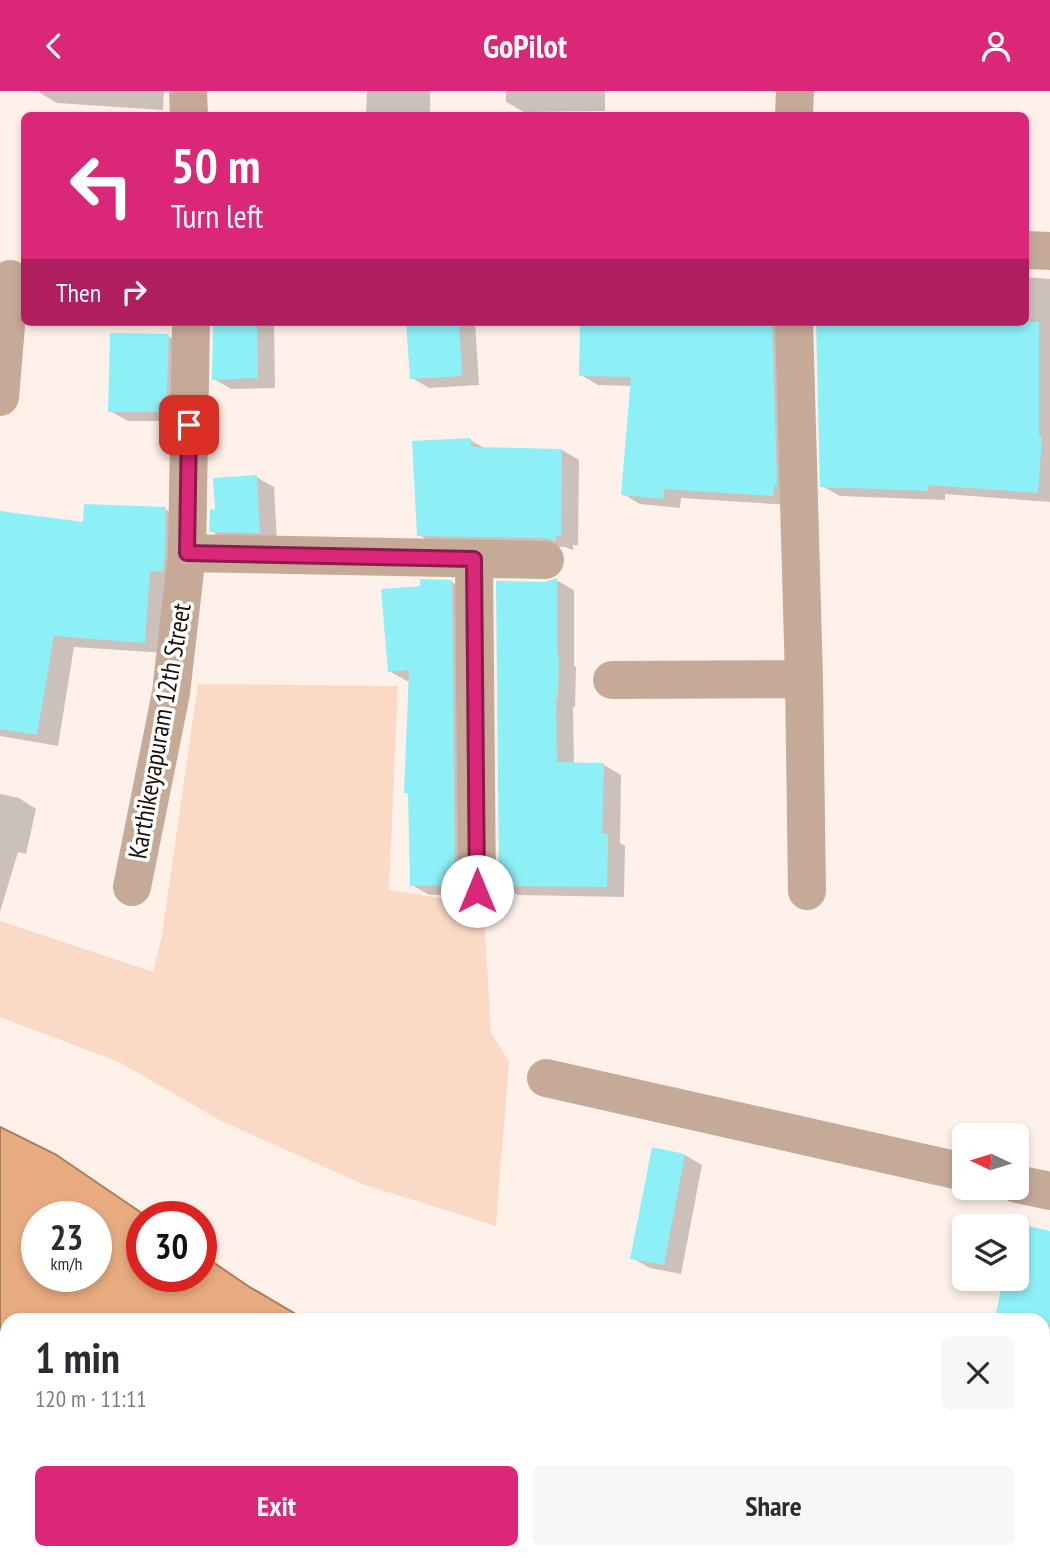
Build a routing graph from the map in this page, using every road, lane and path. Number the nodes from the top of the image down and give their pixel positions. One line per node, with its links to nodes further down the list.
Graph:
1 (188, 91): 3 (street)
2 (795, 91): 4 (street)
3 (189, 112)
4 (794, 112)
5 (1029, 250): 6 (street)
6 (1050, 251)
7 (11, 278): 10 (street)
8 (191, 326): 11 (street, Karthikeyapuram 12th Street)
9 (794, 326): 14 (street)
10 (0, 397)
11 (187, 553): 12 (street); 16 (street, Karthikeyapuram 12th Street)
12 (474, 559): 13 (street); 17 (street)
13 (545, 560)
14 (804, 679): 15 (street); 18 (street)
15 (612, 681)
16 (132, 887)
17 (477, 891)
18 (807, 891)
19 (546, 1078): 20 (street)
20 (952, 1169)
21 (1029, 1187): 22 (street)
22 (1050, 1191)

